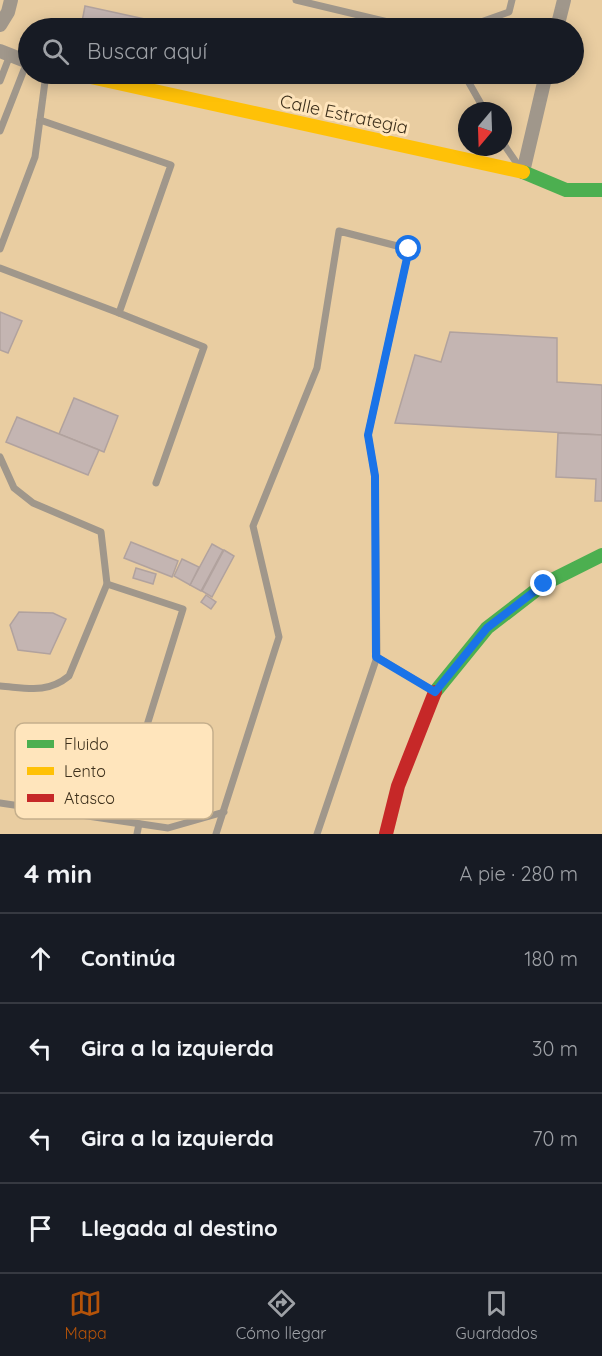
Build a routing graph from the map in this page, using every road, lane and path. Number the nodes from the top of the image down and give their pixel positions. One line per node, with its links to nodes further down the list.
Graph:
1 (11, 0): 8 (street)
2 (296, 0): 5 (lane)
3 (512, 0): 6 (lane)
4 (564, 0): 7 (street)
5 (371, 18)
6 (492, 18)
7 (560, 18)
8 (0, 25)
9 (5, 53): 10 (lane)
10 (0, 81)
11 (19, 84): 18 (lane)
12 (45, 84): 17 (lane)
13 (123, 84): 20 (main road, Calle Estrategia)
14 (470, 84): 16 (lane)
15 (544, 84): 20 (street)
16 (480, 102)
17 (40, 120): 22 (lane); 24 (lane)
18 (0, 131)
19 (512, 156): 20 (lane)
20 (523, 172): 21 (main road, Calle Estrategia)
21 (602, 190)
22 (0, 249)
23 (0, 267): 24 (lane)
24 (119, 313): 26 (lane)
25 (0, 457): 28 (lane)
26 (156, 483)
27 (602, 555): 31 (main road)
28 (107, 584): 30 (lane); 32 (lane)
29 (376, 657): 31 (lane); 35 (lane); 42 (lane)
30 (0, 686)
31 (435, 692): 43 (main road)
32 (148, 723)
33 (0, 803): 34 (lane)
34 (15, 805)
35 (224, 812): 36 (lane); 41 (lane)
36 (213, 815)
37 (106, 819): 39 (lane)
38 (200, 819): 39 (lane)
39 (139, 824): 40 (lane)
40 (137, 834)
41 (216, 834)
42 (317, 834)
43 (387, 834)

